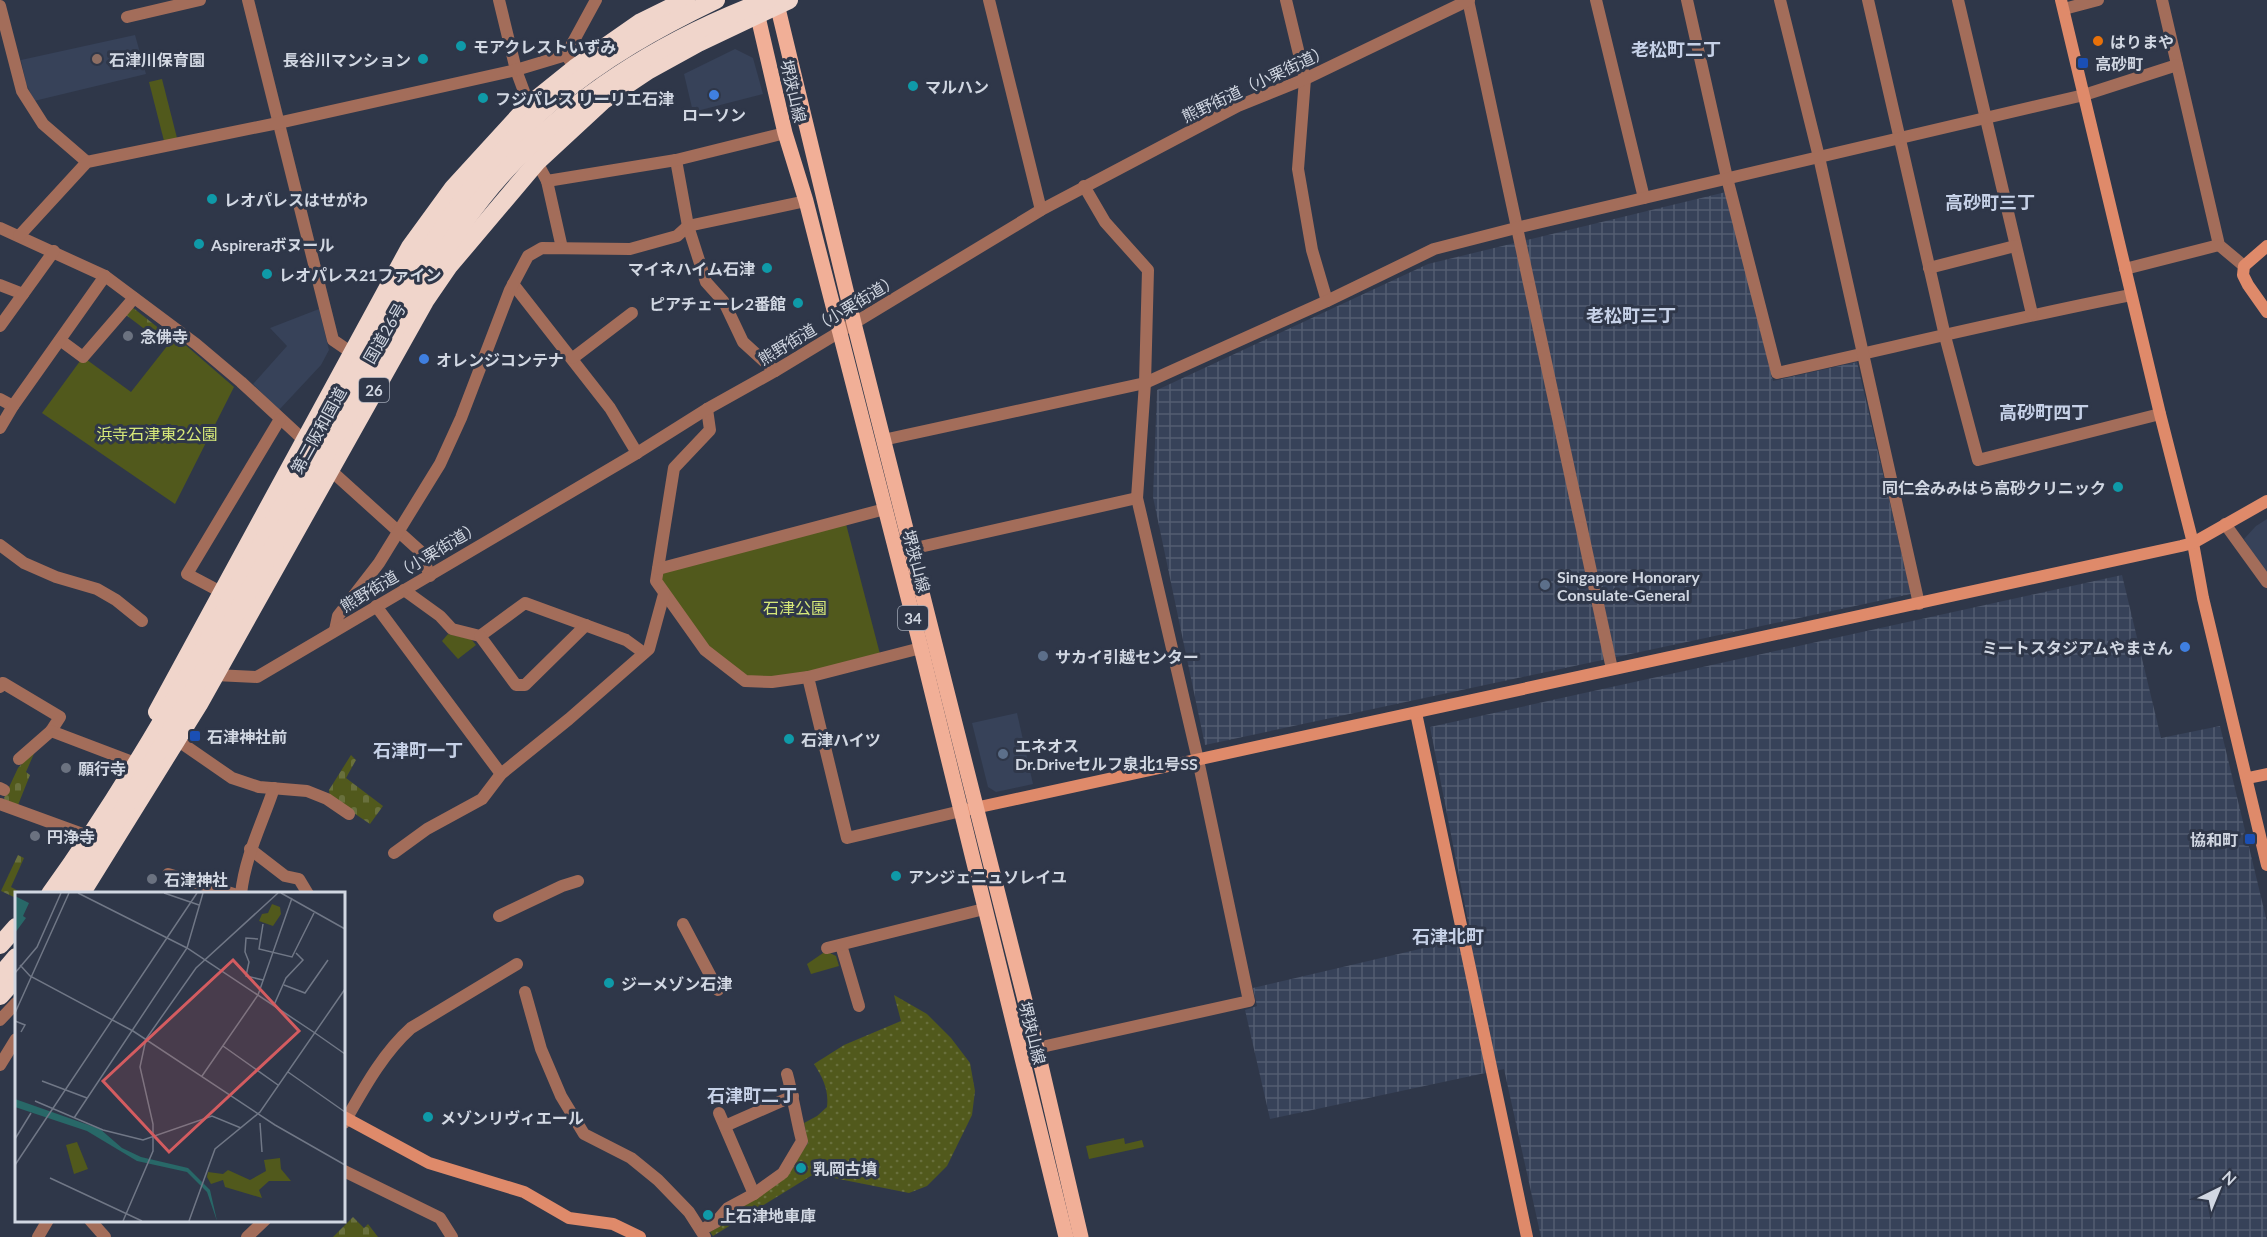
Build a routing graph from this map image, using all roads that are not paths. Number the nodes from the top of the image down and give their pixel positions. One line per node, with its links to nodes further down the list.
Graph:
1 (200, 0): 20 (street)
2 (248, 0): 28 (street)
3 (499, 0): 23 (street)
4 (596, 0): 21 (street)
5 (686, 0): 21 (highway, 国道26号 / 26)
6 (717, 0): 131 (highway, 第二阪和国道 / 26, bridge)
7 (989, 0): 40 (street)
8 (1286, 0): 24 (street)
9 (1468, 0): 24 (street, 熊野街道（小栗街道）); 43 (street)
10 (1596, 0): 38 (street)
11 (1687, 0): 35 (street)
12 (1780, 0): 31 (street)
13 (1868, 0): 30 (street)
14 (1958, 0): 27 (street)
15 (2098, 0): 18 (street)
16 (2162, 0): 22 (street)
17 (770, 3): 29 (main road, 堺狭山線 / 34); 34 (highway, 国道26号 / 26); 63 (main road, 堺狭山線 / 34); 132 (highway, 第二阪和国道 / 26, bridge)
18 (2062, 4): 25 (street)
19 (0, 6): 33 (street)
20 (127, 17)
21 (570, 61): 23 (street); 26 (highway, 国道26号 / 26)
22 (2177, 65): 25 (street); 45 (street)
23 (516, 70): 26 (street); 28 (street)
24 (1305, 80): 37 (street, 熊野街道（小栗街道）); 59 (street)
25 (2084, 94): 27 (street); 52 (street)
26 (529, 105): 68 (highway, 国道26号 / 26)
27 (1986, 117): 30 (street); 46 (street)
28 (278, 123): 33 (street); 68 (street)
29 (785, 133): 32 (street); 39 (main road, 堺狭山線 / 34)
30 (1900, 138): 31 (street); 51 (street)
31 (1819, 157): 35 (street); 69 (street)
32 (676, 160): 36 (street); 41 (street)
33 (87, 162): 44 (street)
34 (537, 162): 36 (street); 82 (highway, 国道26号 / 26)
35 (1727, 178): 38 (street); 69 (street)
36 (547, 181): 48 (street)
37 (1084, 186): 40 (street, 熊野街道（小栗街道）); 72 (street)
38 (1644, 198): 43 (street)
39 (806, 201): 41 (street); 65 (main road, 堺狭山線 / 34)
40 (1041, 210): 63 (street, 熊野街道（小栗街道）)
41 (688, 226): 48 (street); 71 (street)
42 (0, 228): 44 (street)
43 (1516, 228): 59 (street); 105 (street)
44 (19, 236): 49 (street)
45 (2219, 245): 50 (street); 52 (street)
46 (2015, 246): 51 (street); 62 (street)
47 (2267, 246): 50 (street)
48 (562, 248): 54 (street)
49 (54, 251): 53 (street); 56 (street)
50 (2244, 266): 60 (street)
51 (1929, 268): 66 (street)
52 (2125, 269): 57 (street)
53 (105, 276): 58 (street); 67 (street)
54 (513, 284): 70 (street); 87 (street)
55 (0, 285): 56 (street)
56 (23, 294): 64 (street)
57 (2131, 295): 62 (street); 76 (street)
58 (134, 298): 67 (street); 77 (street)
59 (1327, 301): 72 (street)
60 (2267, 312)
61 (632, 313): 70 (street)
62 (2032, 314): 66 (street)
63 (854, 323): 65 (street, 熊野街道（小栗街道）); 80 (main road, 堺狭山線 / 34)
64 (0, 326)
65 (839, 331): 71 (street, 熊野街道（小栗街道）); 85 (main road, 堺狭山線 / 34)
66 (1945, 336): 69 (street); 76 (street)
67 (60, 340): 74 (street)
68 (352, 353): 79 (highway, 国道26号 / 26)
69 (1864, 354): 97 (street)
70 (573, 358): 81 (street)
71 (775, 371): 75 (street, 熊野街道（小栗街道）)
72 (1145, 383): 80 (street); 83 (street)
73 (0, 399): 74 (street)
74 (13, 406): 78 (street)
75 (707, 409): 81 (street, 熊野街道（小栗街道）); 91 (street)
76 (2160, 414): 88 (street)
77 (279, 419): 79 (street); 95 (street)
78 (0, 428)
79 (304, 440): 82 (street); 95 (highway, 国道26号 / 26)
80 (884, 440): 90 (main road, 堺狭山線 / 34)
81 (637, 453): 92 (street, 熊野街道（小栗街道）)
82 (330, 471): 87 (street); 106 (highway, 国道26号 / 26)
83 (1137, 498): 90 (street); 113 (street)
84 (2267, 501): 86 (street)
85 (885, 510): 91 (street); 103 (main road, 堺狭山線 / 34)
86 (2225, 524): 88 (street); 93 (street)
87 (398, 530): 92 (street); 101 (street)
88 (2193, 543): 97 (street); 117 (street)
89 (0, 545): 99 (street)
90 (911, 549): 120 (main road, 堺狭山線 / 34)
91 (658, 569): 96 (street)
92 (430, 576): 94 (street, 熊野街道（小栗街道）)
93 (2267, 582)
94 (404, 590): 98 (street, 熊野街道（小栗街道）); 102 (street)
95 (223, 593): 114 (highway, 国道26号 / 26)
96 (664, 594): 104 (street); 107 (street)
97 (1919, 604): 105 (street)
98 (376, 606): 101 (street, 熊野街道（小栗街道）); 115 (street)
99 (142, 621)
100 (586, 625): 102 (street); 102 (street); 104 (street)
101 (335, 630): 106 (street, 熊野街道（小栗街道）)
102 (480, 636)
103 (921, 648): 107 (street); 121 (main road, 堺狭山線 / 34)
104 (644, 653): 115 (street)
105 (1612, 669): 109 (street)
106 (215, 675): 111 (highway, 国道26号 / 26)
107 (808, 677): 121 (street)
108 (0, 687): 110 (street)
109 (1416, 713): 113 (street); 181 (street)
110 (51, 731): 112 (street); 114 (street)
111 (177, 740): 118 (street); 123 (highway, 国道26号 / 26)
112 (19, 759)
113 (1198, 760): 120 (street); 159 (street)
114 (130, 761): 124 (highway, 国道26号 / 26)
115 (501, 774): 126 (street)
116 (2267, 774): 117 (street)
117 (2248, 778): 127 (street)
118 (274, 788): 122 (street); 125 (street)
119 (0, 804): 124 (street)
120 (977, 808): 121 (street); 159 (main road, 堺狭山線 / 34)
121 (961, 812): 138 (main road, 堺狭山線 / 34)
122 (349, 814)
123 (123, 829): 133 (highway, 国道26号 / 26); 134 (highway)
124 (85, 835): 130 (highway, 国道26号 / 26)
125 (250, 849): 136 (street); 137 (street)
126 (394, 853)
127 (2267, 865)
128 (168, 874): 135 (street)
129 (578, 881): 139 (street)
130 (44, 892)
131 (51, 892)
132 (68, 892)
133 (82, 892)
134 (96, 892)
135 (227, 892)
136 (241, 892)
137 (307, 892)
138 (984, 909): 144 (street); 179 (main road, 堺狭山線 / 34)
139 (499, 916)
140 (683, 924): 153 (street)
141 (15, 928): 143 (highway)
142 (15, 937): 146 (highway)
143 (0, 945)
144 (841, 945): 145 (street); 156 (street)
145 (828, 948)
146 (0, 955)
147 (15, 958): 151 (highway, bridge)
148 (0, 962): 150 (street)
149 (517, 964): 164 (street)
150 (15, 969)
151 (0, 976)
152 (15, 982): 155 (highway)
153 (718, 990)
154 (525, 992): 172 (street)
155 (10, 1002): 157 (street)
156 (859, 1006)
157 (0, 1020)
158 (15, 1041): 160 (street)
159 (1037, 1048): 180 (main road, 堺狭山線 / 34)
160 (0, 1065)
161 (787, 1074): 162 (street)
162 (793, 1096): 166 (street); 168 (street)
163 (719, 1113): 166 (street)
164 (345, 1118)
165 (345, 1121): 178 (street)
166 (724, 1126): 168 (street)
167 (345, 1171): 177 (street)
168 (754, 1194): 172 (street)
169 (47, 1222): 173 (street)
170 (91, 1222): 174 (street)
171 (262, 1224): 175 (street); 176 (street)
172 (703, 1233)
173 (38, 1237)
174 (105, 1237)
175 (247, 1237)
176 (267, 1237)
177 (452, 1237)
178 (640, 1237)
179 (1066, 1237)
180 (1081, 1237)
181 (1527, 1237)

